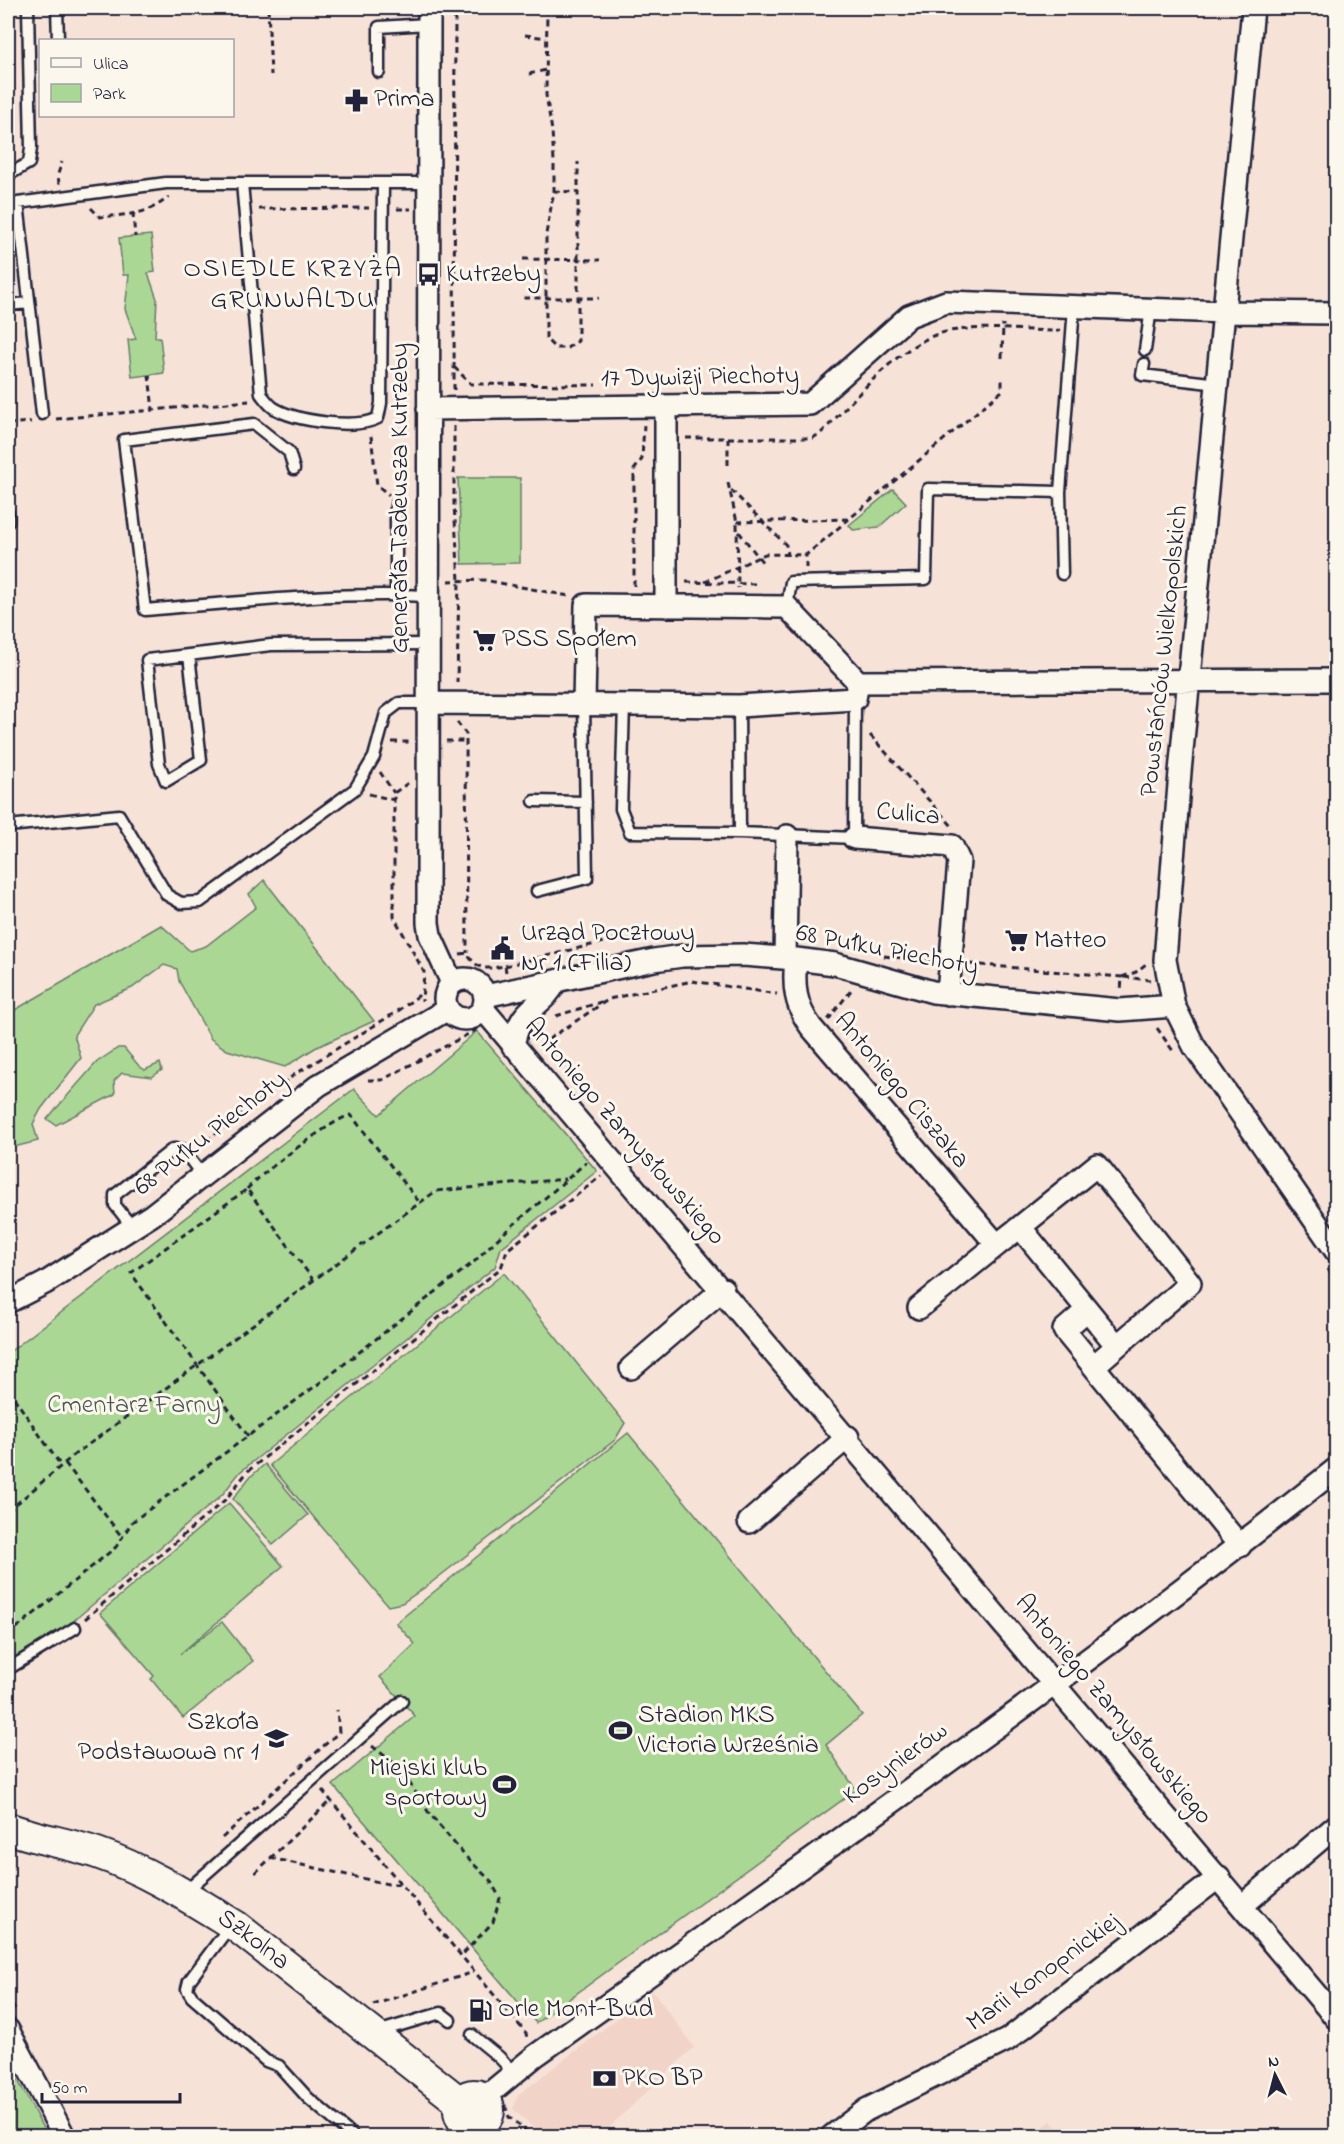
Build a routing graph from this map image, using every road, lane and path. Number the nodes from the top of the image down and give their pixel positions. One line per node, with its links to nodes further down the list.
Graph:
1 (28, 8): 16 (lane)
2 (57, 8): 10 (lane)
3 (268, 8): 14 (path)
4 (455, 8): 49 (path)
5 (547, 8): 9 (path)
6 (1253, 8): 42 (street, Powstańców Wielkopolskich)
7 (428, 16): 12 (lane); 18 (street, Generała Tadeusza Kutrzeby)
8 (525, 35): 9 (path)
9 (546, 38): 11 (path)
10 (58, 39)
11 (546, 70): 13 (path); 20 (path)
12 (379, 72)
13 (529, 74)
14 (271, 75)
15 (578, 162): 21 (path)
16 (8, 175)
17 (242, 183): 19 (lane); 26 (lane); 37 (lane)
18 (427, 183): 19 (lane); 57 (street, Generała Tadeusza Kutrzeby)
19 (382, 184): 24 (lane)
20 (554, 191): 21 (path); 30 (path)
21 (578, 192): 31 (path)
22 (170, 196): 27 (path)
23 (88, 205): 27 (path)
24 (382, 208): 25 (path); 26 (path); 63 (lane)
25 (416, 209)
26 (244, 212): 54 (lane)
27 (133, 213): 28 (path)
28 (135, 237)
29 (523, 259): 30 (path)
30 (546, 260): 31 (path); 34 (path)
31 (578, 260): 32 (path); 35 (path)
32 (600, 260)
33 (524, 298): 34 (path)
34 (546, 298): 35 (path); 35 (path)
35 (578, 298): 36 (path)
36 (599, 298)
37 (29, 303): 39 (lane); 60 (lane)
38 (1004, 304): 40 (street, 17 Dywizji Piechoty); 44 (path); 56 (street, 17 Dywizji Piechoty)
39 (8, 305)
40 (1074, 307): 41 (street, 17 Dywizji Piechoty); 45 (lane)
41 (1151, 309): 42 (street, 17 Dywizji Piechoty); 46 (lane)
42 (1225, 312): 43 (street, 17 Dywizji Piechoty); 52 (street, Powstańców Wielkopolskich)
43 (1336, 313)
44 (1003, 331): 45 (path); 47 (path); 66 (path)
45 (1072, 331): 71 (lane)
46 (1145, 350)
47 (1002, 358)
48 (1144, 364): 52 (lane)
49 (454, 366): 53 (path); 58 (path)
50 (149, 375): 59 (path)
51 (1002, 380): 74 (path)
52 (1218, 384): 100 (street, Powstańców Wielkopolskich)
53 (608, 385)
54 (261, 394): 59 (path); 63 (lane)
55 (644, 407): 56 (street, 17 Dywizji Piechoty); 58 (street, 17 Dywizji Piechoty); 92 (path)
56 (666, 407): 65 (street)
57 (428, 409): 58 (street, 17 Dywizji Piechoty); 91 (street, Generała Tadeusza Kutrzeby)
58 (454, 409): 85 (path)
59 (153, 410): 61 (path)
60 (42, 414)
61 (52, 420)
62 (31, 422): 64 (path)
63 (370, 422): 72 (path)
64 (8, 424)
65 (666, 438): 66 (path); 86 (street)
66 (728, 438): 67 (path)
67 (728, 466)
68 (294, 469): 93 (lane)
69 (728, 483): 70 (path)
70 (729, 489): 75 (path); 77 (path)
71 (1060, 492): 84 (lane); 87 (lane)
72 (396, 505): 93 (lane)
73 (8, 513): 76 (lane)
74 (849, 519): 75 (path); 80 (path)
75 (763, 521): 77 (path); 79 (path)
76 (8, 522)
77 (737, 522): 78 (path)
78 (738, 531): 81 (path); 83 (path)
79 (788, 554): 80 (path); 81 (path)
80 (806, 555): 87 (path)
81 (759, 557): 82 (path); 83 (path)
82 (763, 563)
83 (737, 567): 88 (path); 89 (path)
84 (1062, 574)
85 (459, 580): 91 (path); 94 (path); 104 (path)
86 (666, 581): 88 (path); 95 (street)
87 (806, 581): 97 (lane)
88 (704, 582): 89 (path)
89 (738, 584): 90 (path); 96 (path)
90 (756, 584)
91 (428, 589): 93 (lane); 98 (street, Generała Tadeusza Kutrzeby)
92 (634, 589)
93 (396, 595)
94 (586, 605): 95 (street); 105 (street)
95 (666, 606): 96 (street)
96 (738, 606): 97 (street)
97 (788, 607): 102 (street)
98 (428, 644): 99 (lane); 103 (street, Generała Tadeusza Kutrzeby)
99 (189, 655): 99 (lane)
100 (1190, 680): 101 (street); 102 (street); 132 (street, Powstańców Wielkopolskich)
101 (1336, 680)
102 (857, 691): 107 (street); 108 (lane)
103 (428, 703): 104 (street); 109 (lane); 129 (street, Generała Tadeusza Kutrzeby)
104 (456, 703): 105 (street); 121 (path)
105 (584, 704): 106 (street); 114 (lane)
106 (624, 704): 107 (street); 116 (lane)
107 (739, 706): 116 (lane)
108 (855, 723): 118 (lane); 119 (path)
109 (370, 764): 110 (lane); 111 (path)
110 (356, 789): 112 (path); 115 (lane)
111 (394, 793)
112 (394, 800)
113 (534, 801): 114 (lane)
114 (585, 802): 120 (lane)
115 (8, 826)
116 (740, 833): 117 (lane)
117 (787, 836): 118 (lane); 123 (street, Antoniego Ciszaka)
118 (854, 838): 119 (street, Culica)
119 (954, 851): 131 (street, Culica)
120 (537, 891)
121 (467, 953)
122 (874, 955): 124 (path)
123 (790, 959): 128 (street, 68 Pułku Piechoty); 131 (street, 68 Pułku Piechoty); 147 (street, Antoniego Ciszaka)
124 (938, 962)
125 (961, 963): 126 (path)
126 (1122, 977): 127 (path); 134 (path)
127 (1151, 980)
128 (556, 981): 135 (street, 68 Pułku Piechoty); 137 (street)
129 (452, 983): 133 (street); 135 (street)
130 (854, 986): 136 (path)
131 (948, 994): 134 (street, 68 Pułku Piechoty)
132 (1173, 1006): 134 (street, 68 Pułku Piechoty); 148 (street, Powstańców Wielkopolskich)
133 (448, 1009): 135 (street, 68 Pułku Piechoty); 141 (street, 68 Pułku Piechoty)
134 (1120, 1010)
135 (483, 1011): 137 (street, Antoniego Zamysłowskiego); 138 (path)
136 (822, 1029)
137 (513, 1046): 140 (street, Antoniego Zamysłowskiego)
138 (364, 1080)
139 (588, 1159): 142 (path)
140 (617, 1164): 150 (street, Antoniego Zamysłowskiego); 167 (path)
141 (202, 1176): 146 (street, 68 Pułku Piechoty); 146 (lane)
142 (568, 1179): 144 (path); 159 (path)
143 (247, 1189): 144 (path); 149 (path); 155 (path)
144 (420, 1203): 149 (path)
145 (1020, 1227): 147 (street); 153 (street); 154 (street)
146 (133, 1228): 151 (street, 68 Pułku Piechoty)
147 (997, 1245): 152 (street)
148 (1336, 1251)
149 (314, 1281): 155 (path)
150 (723, 1289): 157 (street); 160 (street, Antoniego Zamysłowskiego)
151 (8, 1302)
152 (919, 1308)
153 (1087, 1310): 154 (street); 156 (street)
154 (1117, 1346): 156 (street)
155 (198, 1365): 159 (path); 161 (path)
156 (1094, 1366): 166 (street)
157 (631, 1368)
158 (8, 1389): 161 (path)
159 (248, 1436): 165 (path)
160 (848, 1437): 164 (street); 170 (street, Antoniego Zamysłowskiego)
161 (63, 1465): 163 (path); 165 (path)
162 (1336, 1469): 166 (street, Kosynierów)
163 (8, 1511)
164 (749, 1522)
165 (122, 1537): 168 (path)
166 (1240, 1546): 170 (street, Kosynierów)
167 (75, 1628): 169 (lane)
168 (8, 1635)
169 (8, 1669)
170 (1053, 1684): 181 (street, Antoniego Zamysłowskiego); 195 (street, Kosynierów)
171 (402, 1701): 173 (lane)
172 (337, 1710): 178 (path)
173 (361, 1738): 174 (lane); 186 (path)
174 (313, 1779): 175 (path); 183 (lane)
175 (331, 1800): 179 (path); 182 (path)
176 (1336, 1826): 184 (street)
177 (10, 1830): 183 (street, Szkolna)
178 (218, 1842)
179 (270, 1858): 180 (path); 182 (path)
180 (255, 1873)
181 (1219, 1877): 184 (street, Antoniego Zamysłowskiego); 202 (street, Marii Konopnickiej)
182 (400, 1884): 186 (path)
183 (183, 1895): 185 (street, Szkolna)
184 (1243, 1905): 189 (street, Antoniego Zamysłowskiego)
185 (232, 1924): 190 (street, Szkolna); 200 (lane)
186 (461, 1956): 187 (path)
187 (474, 1972): 190 (path); 194 (path)
188 (8, 1995): 192 (path)
189 (1336, 2018)
190 (372, 2019): 191 (lane); 196 (street, Szkolna)
191 (450, 2020)
192 (11, 2021): 199 (street)
193 (472, 2036): 195 (lane)
194 (528, 2045)
195 (513, 2072): 196 (street, Kosynierów)
196 (488, 2112): 201 (path)
197 (8, 2133): 198 (path)
198 (16, 2136)
199 (64, 2136)
200 (353, 2136)
201 (532, 2136)
202 (832, 2136)

